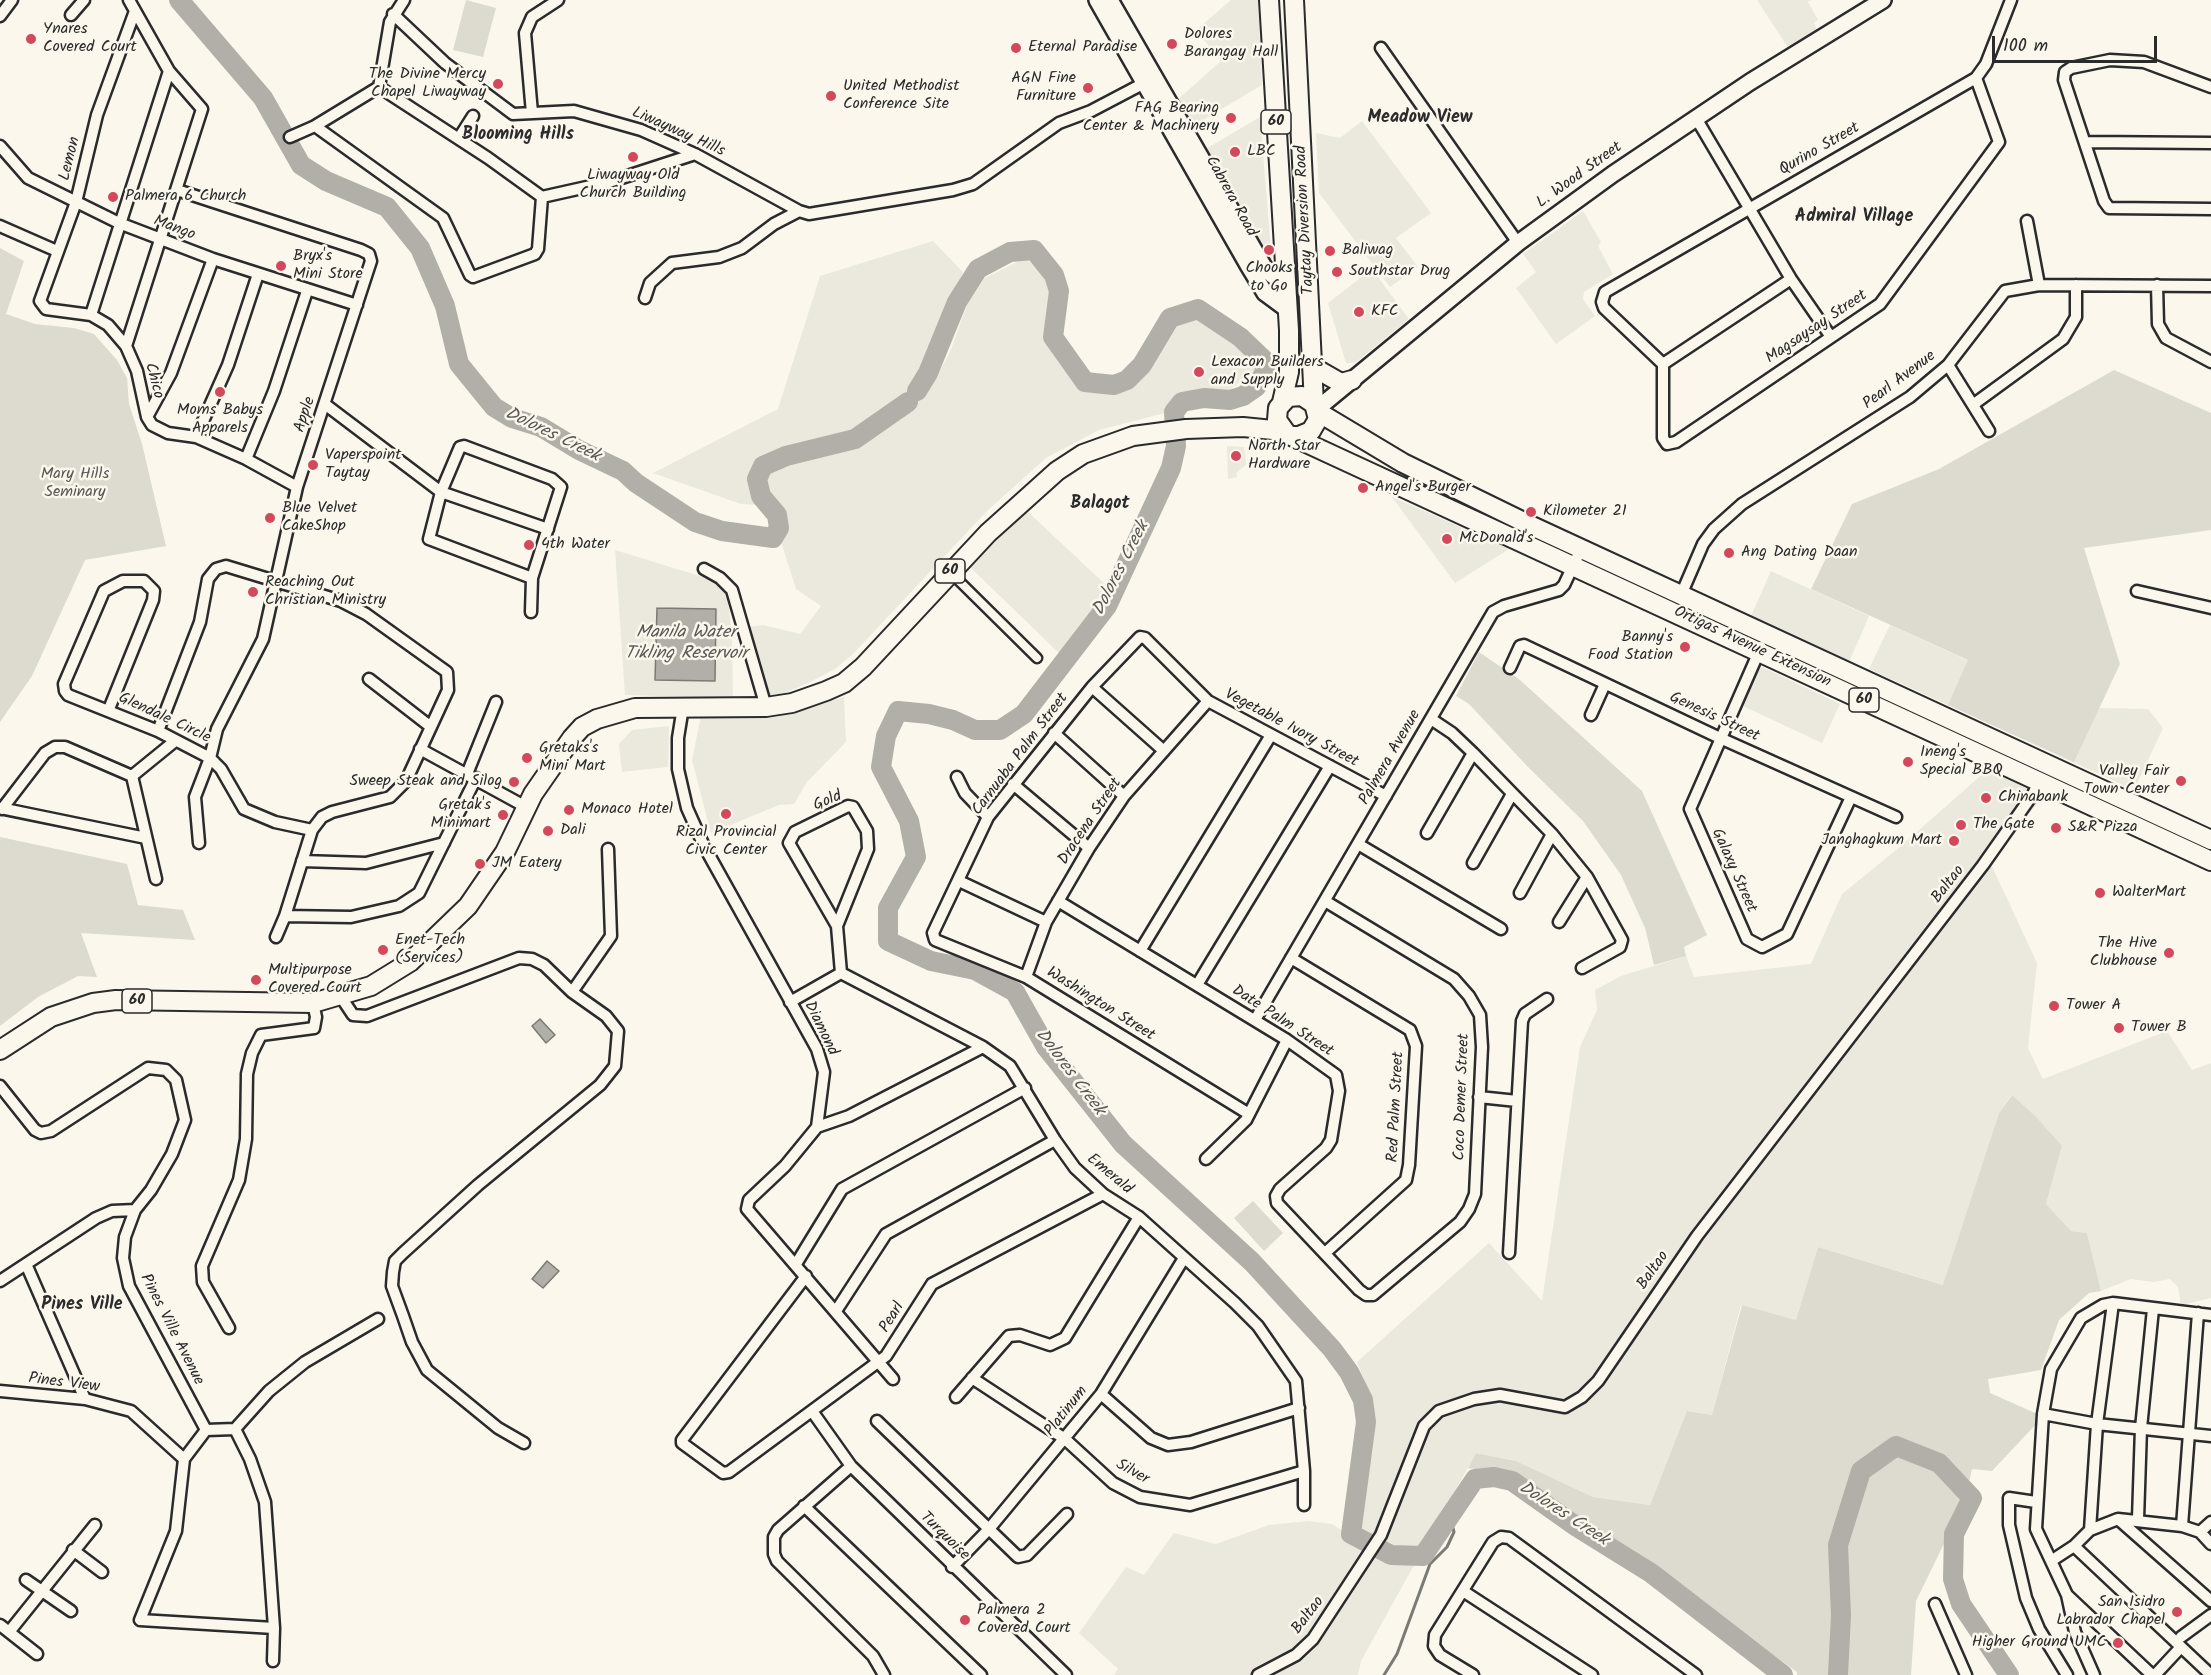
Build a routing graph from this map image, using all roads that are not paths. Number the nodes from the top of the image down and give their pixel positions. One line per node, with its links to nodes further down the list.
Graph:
1 (12, 0): 15 (street)
2 (84, 0): 14 (street)
3 (129, 0): 12 (street)
4 (404, 0): 13 (street)
5 (558, 0): 22 (street)
6 (1097, 0): 19 (main road, Cabrera Road)
7 (1110, 0): 19 (main road, Cabrera Road)
8 (1269, 0): 46 (main road, Taytay Diversion Road / 60)
9 (1294, 0): 63 (main road, Taytay Diversion Road / 60)
10 (1883, 0): 24 (main road, L. Wood Street)
11 (2011, 0): 18 (street)
12 (135, 11): 17 (street); 34 (street, Lemon)
13 (393, 14): 20 (street); 22 (street, Liwayway Hills)
14 (72, 15)
15 (0, 16)
16 (1381, 48): 42 (street)
17 (169, 71): 32 (street); 39 (street)
18 (1976, 78): 35 (street, Qurino Street); 58 (street, Magsaysay Street)
19 (1150, 80): 37 (street); 46 (main road, Cabrera Road); 56 (main road, Cabrera Road)
20 (379, 87): 25 (street); 27 (street)
21 (2211, 87): 28 (street)
22 (532, 113): 31 (street, Liwayway Hills)
23 (472, 116): 27 (street)
24 (1696, 118): 35 (street); 42 (main road, L. Wood Street)
25 (315, 126): 26 (street); 33 (street)
26 (290, 137)
27 (459, 138): 33 (street)
28 (2085, 142): 29 (street); 36 (street)
29 (2211, 142)
30 (0, 146): 34 (street, Mango)
31 (695, 154): 33 (street); 37 (street, Liwayway Hills)
32 (177, 190): 41 (street); 54 (street, Apple)
33 (542, 197)
34 (76, 202): 39 (street, Mango); 43 (street, Lemon)
35 (1749, 208): 47 (street); 61 (street, Qurino Street)
36 (2211, 209)
37 (799, 212): 53 (street)
38 (2027, 221): 48 (street)
39 (119, 223): 41 (street, Mango); 57 (street)
40 (0, 226): 43 (street)
41 (159, 240): 44 (street, Mango); 59 (street)
42 (1518, 243): 65 (main road, L. Wood Street)
43 (57, 251): 55 (street, Lemon)
44 (213, 260): 45 (street, Mango); 70 (street)
45 (258, 274): 52 (street, Mango); 74 (street)
46 (1286, 279): 56 (main road, Taytay Diversion Road / 60)
47 (1791, 279): 58 (street); 61 (street)
48 (2039, 285): 49 (street, Pearl Avenue); 62 (street, Pearl Avenue)
49 (2076, 285): 50 (street, Pearl Avenue); 66 (street)
50 (2157, 285): 51 (street, Pearl Avenue); 60 (street)
51 (2211, 286)
52 (307, 291): 54 (street, Mango); 75 (street)
53 (645, 297)
54 (357, 305): 67 (street, Apple)
55 (50, 310): 57 (street, Chico)
56 (1288, 310): 64 (main road, Taytay Diversion Road / 60)
57 (91, 315): 59 (street, Chico)
58 (1831, 337): 61 (street, Magsaysay Street)
59 (126, 346): 70 (street, Chico)
60 (2211, 362)
61 (1663, 364)
62 (1948, 365): 66 (street); 86 (street, Pearl Avenue)
63 (1313, 368): 64 (main road); 65 (main road); 69 (main road, Taytay Diversion Road / 60)
64 (1289, 372): 68 (main road, Taytay Diversion Road / 60)
65 (1352, 380): 69 (main road, L. Wood Street)
66 (1974, 404): 72 (street)
67 (326, 405): 76 (street, Apple); 77 (street)
68 (1280, 405): 69 (main road, 60); 71 (main road, 60); 73 (main road, 60)
69 (1316, 408): 73 (main road); 79 (main road, Ortigas Avenue Extension / 60)
70 (147, 417): 74 (street, Chico)
71 (1243, 427): 73 (main road, 60); 82 (main road, 60)
72 (1989, 431)
73 (1287, 433): 80 (main road, Ortigas Avenue Extension / 60)
74 (196, 436): 75 (street, Chico)
75 (246, 459): 76 (street, Chico)
76 (297, 487): 84 (street, Apple)
77 (441, 492): 78 (street); 78 (street); 83 (street)
78 (548, 529): 83 (street)
79 (1581, 549): 80 (street, Palmera Avenue); 86 (main road, Ortigas Avenue Extension / 60)
80 (1574, 566): 91 (main road, Ortigas Avenue Extension / 60); 103 (street, Palmera Avenue)
81 (704, 569): 100 (street)
82 (949, 572): 92 (street); 100 (main road, 60)
83 (532, 578): 88 (street)
84 (278, 581): 104 (street); 105 (street); 113 (street, Apple)
85 (2137, 591): 87 (street)
86 (1681, 595): 89 (main road, Ortigas Avenue Extension / 60)
87 (2211, 608)
88 (531, 612)
89 (1766, 634): 91 (street, Galaxy Street); 114 (main road, Ortigas Avenue Extension / 60)
90 (1134, 640): 96 (street, Carnuaba Palm Street); 97 (street, Vegetable Ivory Street)
91 (1758, 651): 108 (street, Galaxy Street); 119 (main road, Ortigas Avenue Extension / 60)
92 (1037, 658)
93 (1510, 668): 95 (street, Genesis Street)
94 (369, 679): 104 (street)
95 (1605, 684): 102 (street); 108 (street, Genesis Street)
96 (1092, 687): 106 (street, Carnuaba Palm Street); 111 (street)
97 (1208, 701): 107 (street, Vegetable Ivory Street); 111 (street, Dracena Street)
98 (496, 702): 117 (street)
99 (683, 707): 100 (main road, 60); 125 (main road, 60); 164 (street, Diamond)
100 (766, 707)
101 (109, 709): 101 (street, Glendale Circle); 105 (street, Glendale Circle)
102 (1591, 715)
103 (1431, 720): 112 (street); 123 (street, Palmera Avenue)
104 (431, 727): 110 (street)
105 (158, 731): 109 (street, Glendale Circle)
106 (1054, 733): 120 (street, Carnuaba Palm Street); 122 (street)
107 (1271, 735): 115 (street, Vegetable Ivory Street); 155 (street)
108 (1720, 738): 124 (street, Genesis Street); 124 (street, Galaxy Street)
109 (175, 741): 113 (street, Glendale Circle); 116 (street)
110 (420, 749): 117 (street); 129 (street)
111 (1164, 752): 122 (street, Dracena Street)
112 (1473, 753): 121 (street); 130 (street)
113 (210, 758): 129 (street, Glendale Circle); 134 (street, Apple)
114 (2047, 764): 119 (main road); 133 (main road, Ortigas Avenue Extension / 60)
115 (1330, 766): 123 (street, Vegetable Ivory Street); 160 (street)
116 (132, 776): 126 (street); 132 (street)
117 (471, 776): 125 (street); 135 (street)
118 (957, 777): 128 (street)
119 (2039, 782): 140 (main road, Ortigas Avenue Extension / 60); 252 (street, Baltao)
120 (1013, 784): 128 (street, Carnuaba Palm Street); 137 (street)
121 (1512, 794): 131 (street); 141 (street)
122 (1124, 796): 137 (street, Dracena Street)
123 (1386, 796): 136 (street, Palmera Avenue)
124 (1851, 797): 127 (street, Genesis Street)
125 (526, 807): 162 (main road, 60)
126 (1, 809): 132 (street)
127 (1896, 817)
128 (988, 818): 144 (street, Carnuaba Palm Street)
129 (312, 830): 139 (street)
130 (1427, 833)
131 (1552, 834): 142 (street); 145 (street)
132 (146, 838): 143 (street)
133 (2211, 840)
134 (199, 843)
135 (444, 843): 139 (street); 148 (street)
136 (1358, 844): 147 (street, Palmera Avenue); 152 (street)
137 (1089, 848): 146 (street, Dracena Street)
138 (608, 849): 161 (street)
139 (302, 861): 148 (street)
140 (2211, 861)
141 (1473, 863)
142 (1587, 877): 150 (street); 157 (street)
143 (156, 879)
144 (959, 881): 149 (street); 153 (street, Carnuaba Palm Street)
145 (1520, 893)
146 (1058, 901): 149 (street, Dracena Street); 155 (street, Date Palm Street)
147 (1325, 901): 156 (street, Palmera Avenue); 172 (street, Coco Demer Street)
148 (285, 916): 154 (street)
149 (1046, 922): 159 (street, Dracena Street)
150 (1560, 922)
151 (837, 926): 151 (street, Gold); 158 (street, Gold)
152 (1501, 929)
153 (933, 933): 159 (street, Washington Street)
154 (276, 937)
155 (1140, 951): 160 (street, Date Palm Street)
156 (1291, 958): 166 (street, Palmera Avenue); 181 (street, Red Palm Street)
157 (1582, 968)
158 (841, 973): 164 (street); 168 (street, Emerald)
159 (1026, 977): 174 (street, Washington Street)
160 (1197, 985): 166 (street, Date Palm Street)
161 (572, 992): 162 (street); 214 (street)
162 (341, 997): 165 (main road, 60)
163 (1546, 999): 173 (street)
164 (790, 1002): 175 (street, Diamond)
165 (313, 1003): 169 (main road, 60); 195 (street)
166 (1255, 1020): 167 (street, Date Palm Street)
167 (1287, 1040): 174 (street); 181 (street, Date Palm Street)
168 (983, 1047): 171 (street, Emerald); 175 (street)
169 (0, 1050)
170 (0, 1086): 179 (street, Pines Ville Avenue)
171 (1025, 1088): 176 (street, Emerald); 185 (street)
172 (1479, 1097): 173 (street); 188 (street, Coco Demer Street)
173 (1517, 1101): 182 (street)
174 (1249, 1114): 177 (street)
175 (817, 1127): 185 (street)
176 (1055, 1140): 178 (street, Emerald); 191 (street)
177 (1206, 1159)
178 (1103, 1194): 180 (street, Emerald); 196 (street, Pearl)
179 (135, 1210): 184 (street); 210 (street, Pines Ville Avenue)
180 (1139, 1217): 183 (street, Emerald); 197 (street)
181 (1325, 1253): 188 (street, Date Palm Street)
182 (1509, 1253)
183 (1184, 1258): 200 (street, Platinum); 203 (street, Emerald)
184 (26, 1264): 187 (street); 202 (street)
185 (796, 1264): 186 (street)
186 (806, 1276): 191 (street); 204 (street, Pearl)
187 (0, 1281)
188 (1373, 1295)
189 (2114, 1303): 190 (street); 205 (street); 207 (street)
190 (2153, 1309): 192 (street); 208 (street)
191 (836, 1311): 196 (street)
192 (2198, 1313): 193 (street); 211 (street)
193 (2211, 1315)
194 (378, 1319): 209 (street)
195 (230, 1328)
196 (879, 1362): 198 (street); 204 (street, Pearl)
197 (972, 1378): 201 (street); 213 (street, Silver)
198 (893, 1379)
199 (0, 1391): 202 (street, Pines View)
200 (1101, 1394): 203 (street); 213 (street, Platinum)
201 (956, 1397)
202 (85, 1399): 215 (street, Pines View)
203 (1299, 1408): 217 (street, Emerald)
204 (812, 1411): 216 (street, Turquoise)
205 (2043, 1414): 207 (street); 218 (street)
206 (877, 1421): 227 (street)
207 (2097, 1424): 208 (street); 228 (street)
208 (2141, 1428): 211 (street); 223 (street)
209 (235, 1429): 210 (street); 244 (street)
210 (207, 1430): 215 (street)
211 (2190, 1434): 212 (street); 226 (street)
212 (2211, 1436)
213 (1065, 1439): 217 (street, Silver); 227 (street, Platinum)
214 (524, 1443)
215 (184, 1459): 244 (street)
216 (851, 1466): 220 (street); 234 (street, Turquoise)
217 (1304, 1472): 219 (street, Emerald)
218 (2036, 1502): 233 (street); 257 (street)
219 (1304, 1505)
220 (804, 1506): 249 (street); 250 (street)
221 (1067, 1514): 227 (street)
222 (2118, 1519): 223 (street); 228 (street); 240 (street)
223 (2138, 1519): 226 (street)
224 (2211, 1522): 229 (street)
225 (94, 1525): 232 (street)
226 (2182, 1526): 229 (street)
227 (988, 1528): 234 (street, Platinum)
228 (2090, 1530): 231 (street)
229 (2200, 1532): 230 (street)
230 (2211, 1544)
231 (2074, 1546): 233 (street); 246 (street)
232 (73, 1550): 235 (street); 237 (street)
233 (2051, 1561): 239 (street)
234 (952, 1567): 251 (street, Turquoise)
235 (102, 1572)
236 (26, 1580): 237 (street)
237 (43, 1590): 242 (street); 245 (street)
238 (1463, 1591): 253 (street); 254 (street); 255 (street)
239 (2067, 1595): 258 (street); 259 (street)
240 (2211, 1601)
241 (1935, 1605): 256 (street)
242 (71, 1611)
243 (2211, 1615): 246 (street)
244 (274, 1628): 248 (street)
245 (4, 1629): 247 (street)
246 (2181, 1642): 259 (street); 260 (street)
247 (37, 1654)
248 (273, 1661)
249 (884, 1675)
250 (981, 1675)
251 (1066, 1675)
252 (1258, 1675)
253 (1473, 1675)
254 (1592, 1675)
255 (1696, 1675)
256 (1966, 1675)
257 (2067, 1675)
258 (2094, 1675)
259 (2153, 1675)
260 (2211, 1675)

